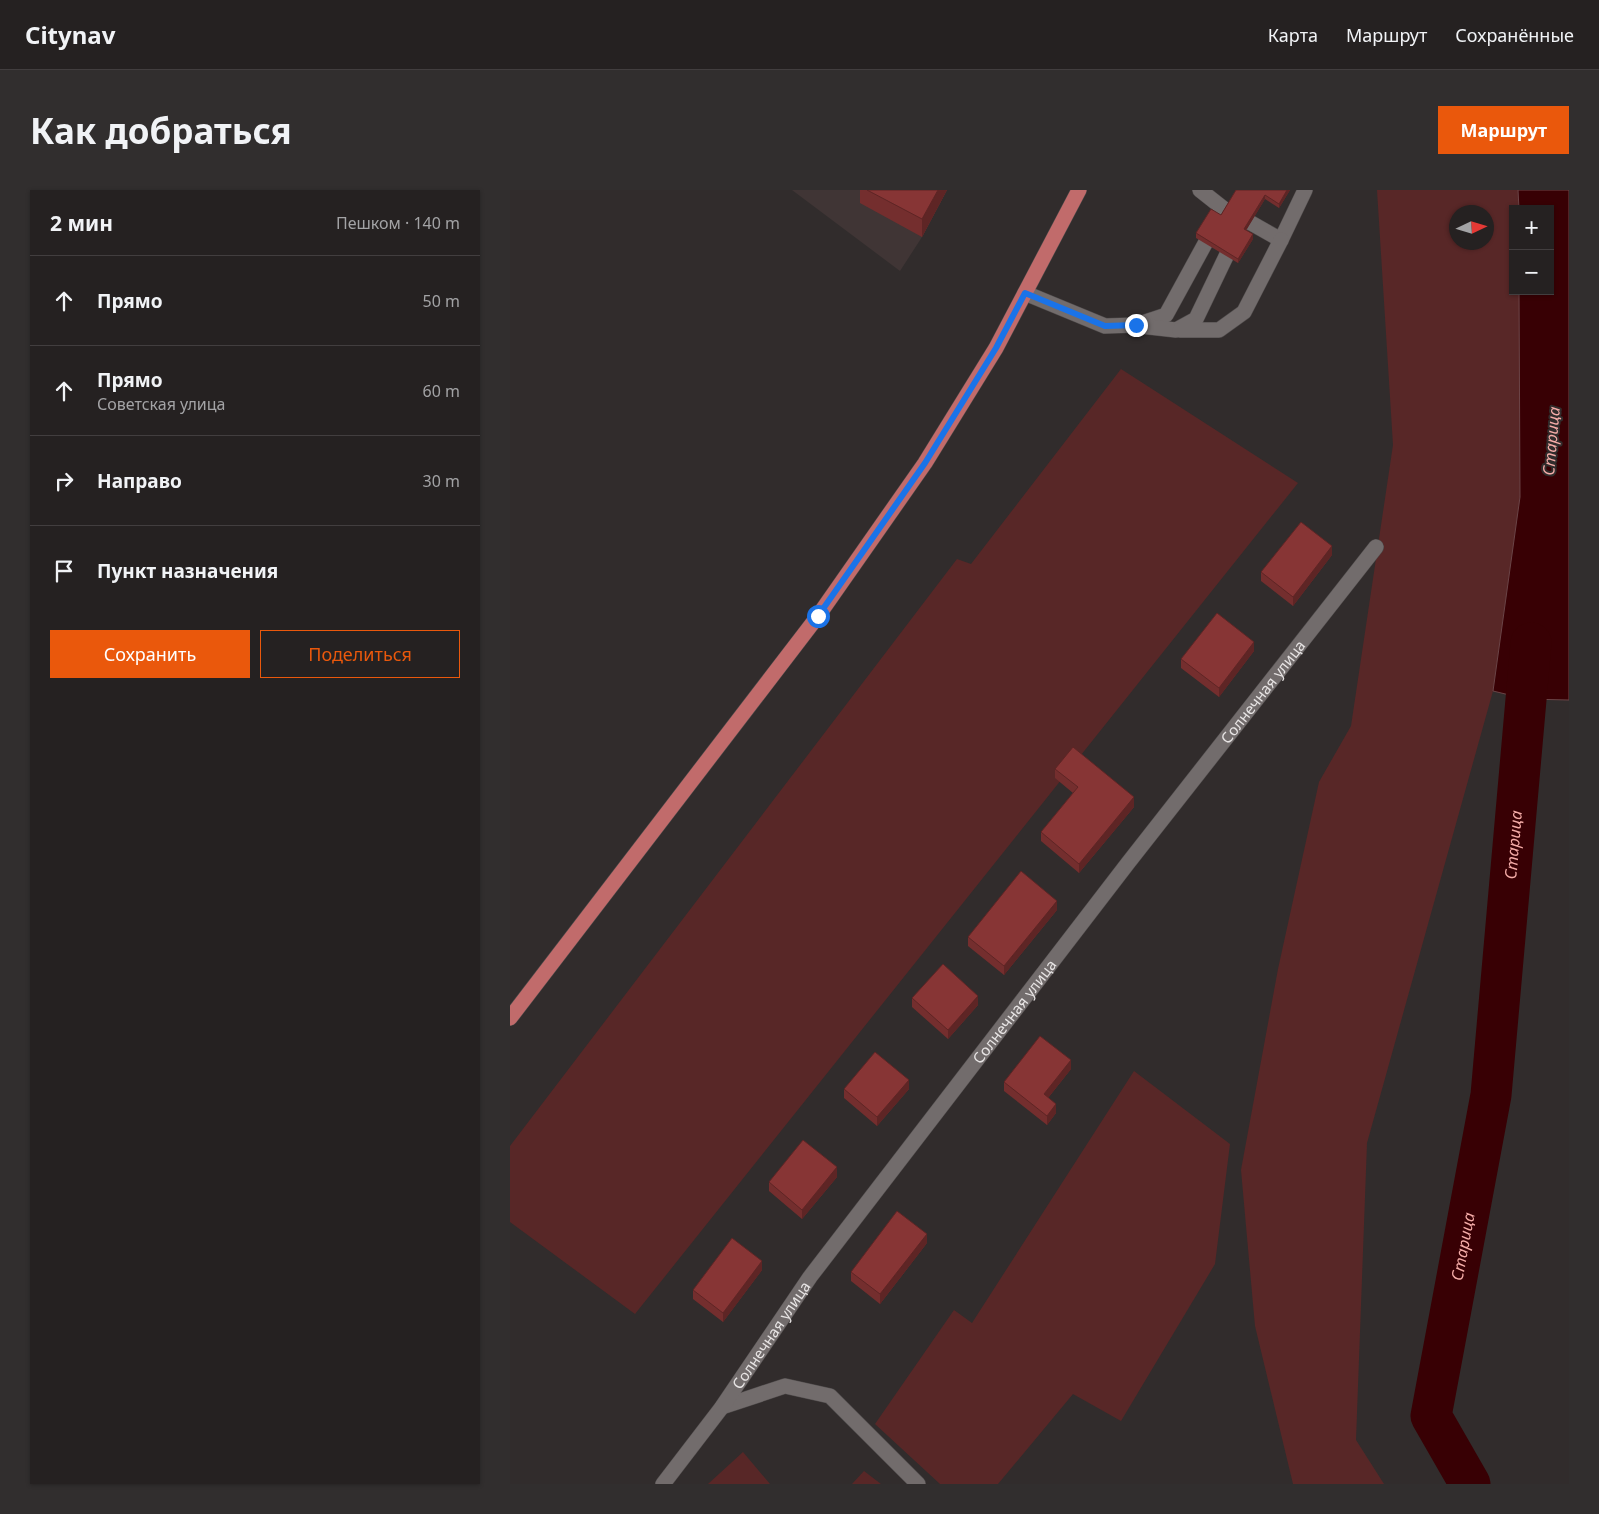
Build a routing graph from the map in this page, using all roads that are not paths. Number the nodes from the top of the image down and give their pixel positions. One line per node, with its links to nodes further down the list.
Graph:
1 (1079, 190): 5 (main road)
2 (1200, 190): 6 (street)
3 (1305, 190): 4 (street)
4 (1281, 240): 7 (street); 7 (street)
5 (1025, 293): 6 (street); 9 (main road)
6 (1136, 325): 7 (street)
7 (1176, 330)
8 (1376, 547): 10 (street, Солнечная улица)
9 (510, 1018)
10 (722, 1407): 11 (street, Солнечная улица); 12 (street)
11 (663, 1484)
12 (918, 1484)

